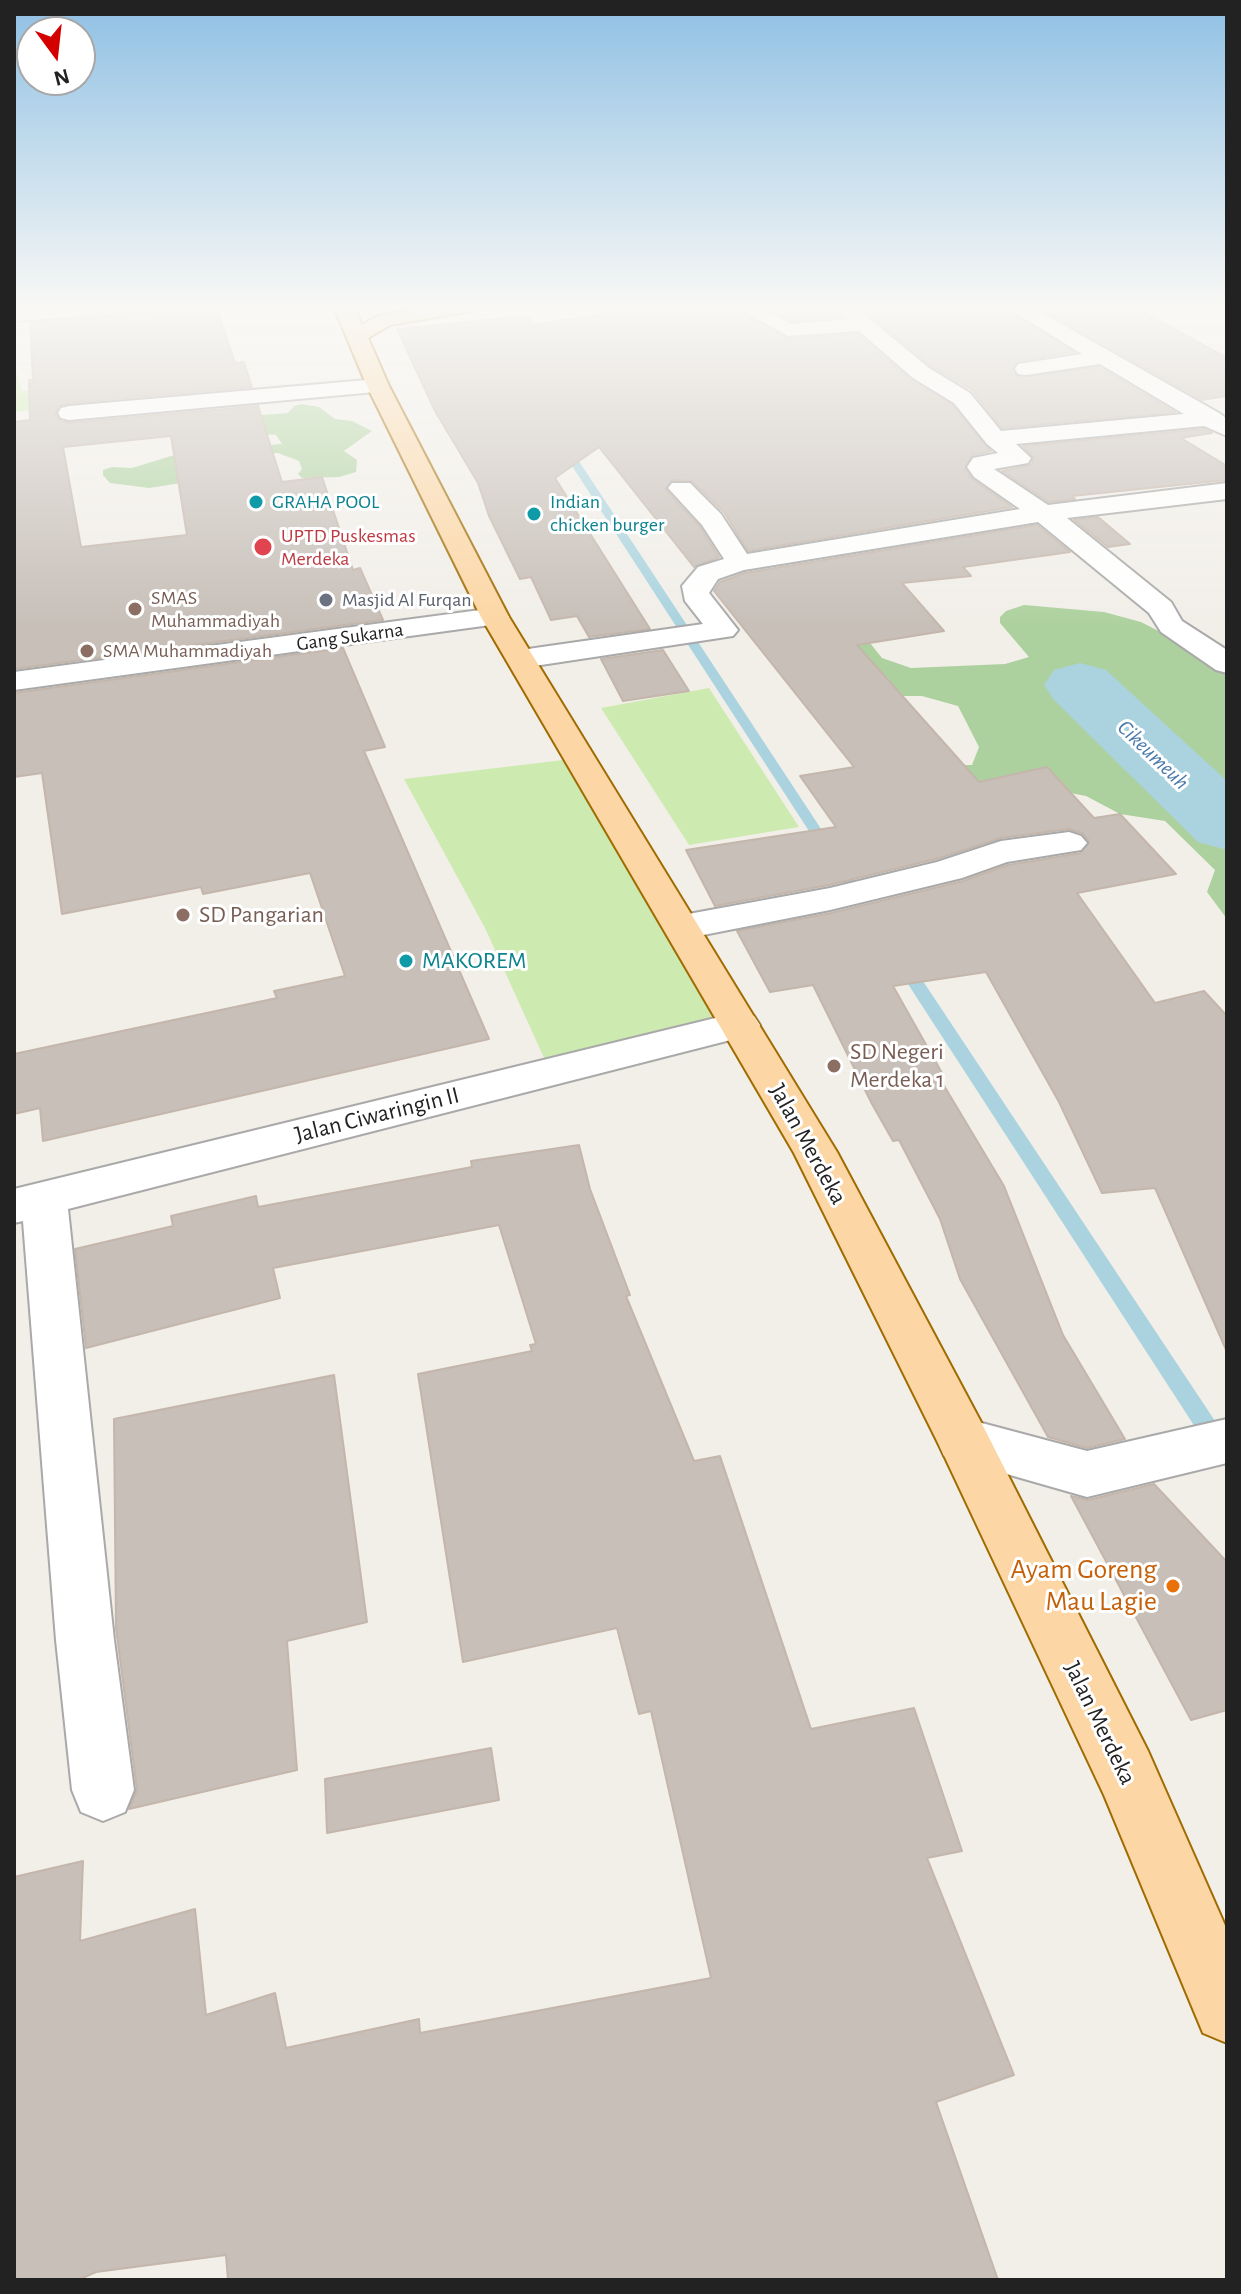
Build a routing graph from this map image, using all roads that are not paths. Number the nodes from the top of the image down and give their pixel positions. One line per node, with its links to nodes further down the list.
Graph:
1 (80, 412): 5 (street)
2 (391, 412): 12 (main road, Jalan Merdeka)
3 (973, 412): 7 (street)
4 (1199, 412): 6 (street)
5 (69, 413)
6 (1219, 424): 7 (street)
7 (995, 439): 10 (street)
8 (681, 488): 11 (street)
9 (1227, 491): 10 (street)
10 (1038, 514): 11 (street); 14 (street)
11 (740, 563): 13 (street)
12 (495, 617): 13 (main road, Jalan Merdeka); 15 (street, Gang Sukarna)
13 (521, 659): 17 (main road, Jalan Merdeka)
14 (1227, 664)
15 (14, 681)
16 (1069, 843): 17 (street)
17 (683, 927): 18 (main road, Jalan Merdeka)
18 (740, 1025): 19 (street, Jalan Ciwaringin II); 20 (main road, Jalan Merdeka)
19 (29, 1202): 22 (street)
20 (963, 1440): 21 (street); 23 (main road, Jalan Merdeka)
21 (1213, 1444)
22 (103, 1790)
23 (1227, 2009)

